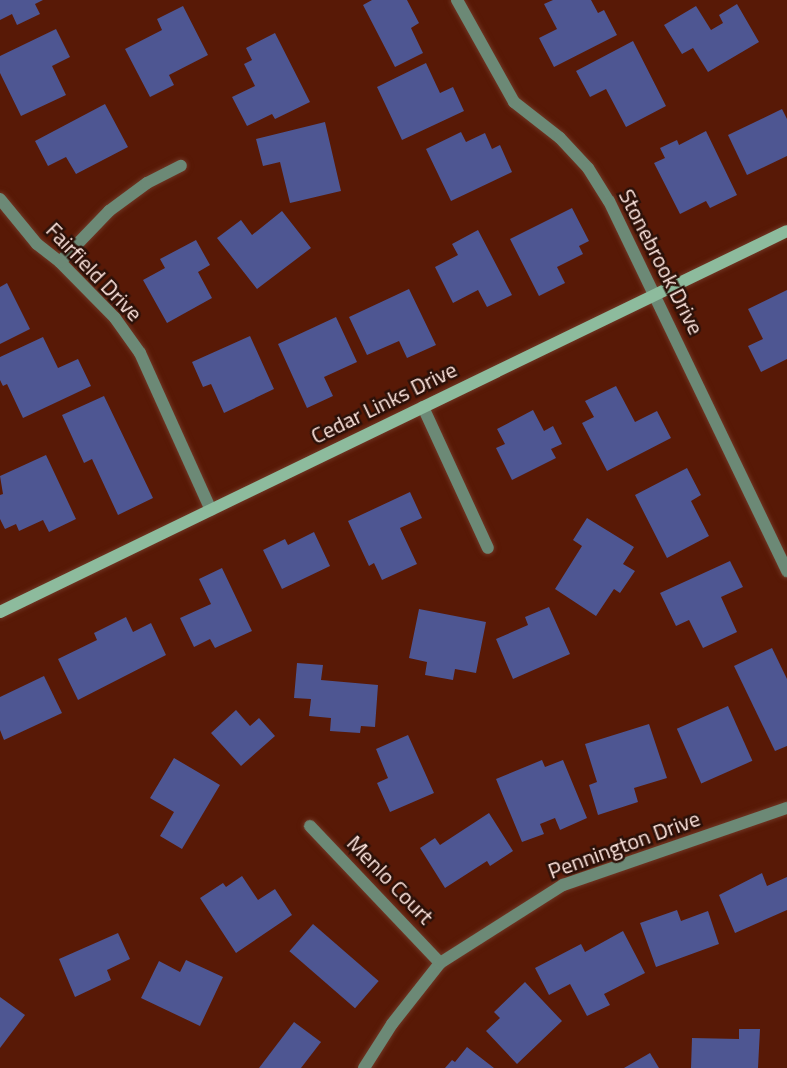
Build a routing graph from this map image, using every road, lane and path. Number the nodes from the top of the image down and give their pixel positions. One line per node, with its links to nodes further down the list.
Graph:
1 (457, 0): 6 (street, Stonebrook Drive)
2 (181, 166): 5 (street)
3 (0, 199): 5 (street, Fairfield Drive)
4 (787, 231): 6 (street, Cedar Links Drive)
5 (60, 262): 8 (street, Fairfield Drive)
6 (656, 295): 7 (street, Cedar Links Drive); 10 (street, Stonebrook Drive)
7 (423, 407): 8 (street, Cedar Links Drive); 9 (street)
8 (211, 510): 11 (street, Cedar Links Drive)
9 (488, 548)
10 (787, 571)
11 (0, 612)
12 (787, 807): 14 (street, Pennington Drive)
13 (310, 826): 14 (street, Menlo Court)
14 (440, 963): 15 (street, Pennington Drive)
15 (364, 1068)

